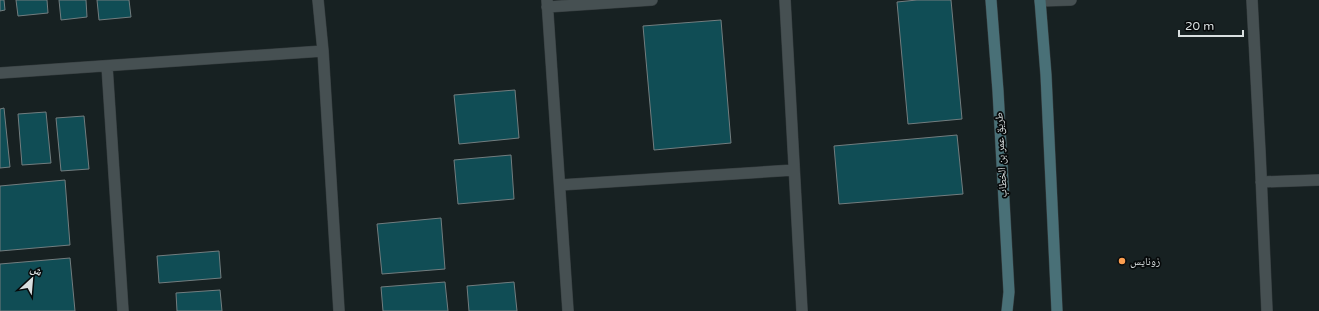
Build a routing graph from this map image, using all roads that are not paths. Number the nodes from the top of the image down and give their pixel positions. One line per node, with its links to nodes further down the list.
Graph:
1 (318, 0): 9 (street)
2 (652, 0): 8 (street)
3 (785, 0): 12 (street)
4 (991, 0): 20 (main road, طريق عمر بن الخطاب)
5 (1040, 0): 6 (street); 21 (main road)
6 (1071, 0)
7 (1252, 0): 14 (street)
8 (547, 3): 15 (street)
9 (323, 51): 10 (street); 17 (street)
10 (108, 66): 11 (street); 16 (street)
11 (0, 73)
12 (794, 170): 15 (street); 19 (street)
13 (1319, 180): 14 (street)
14 (1261, 182): 22 (street)
15 (560, 185): 18 (street)
16 (123, 311)
17 (339, 311)
18 (568, 311)
19 (802, 311)
20 (1007, 311)
21 (1057, 311)
22 (1267, 311)

